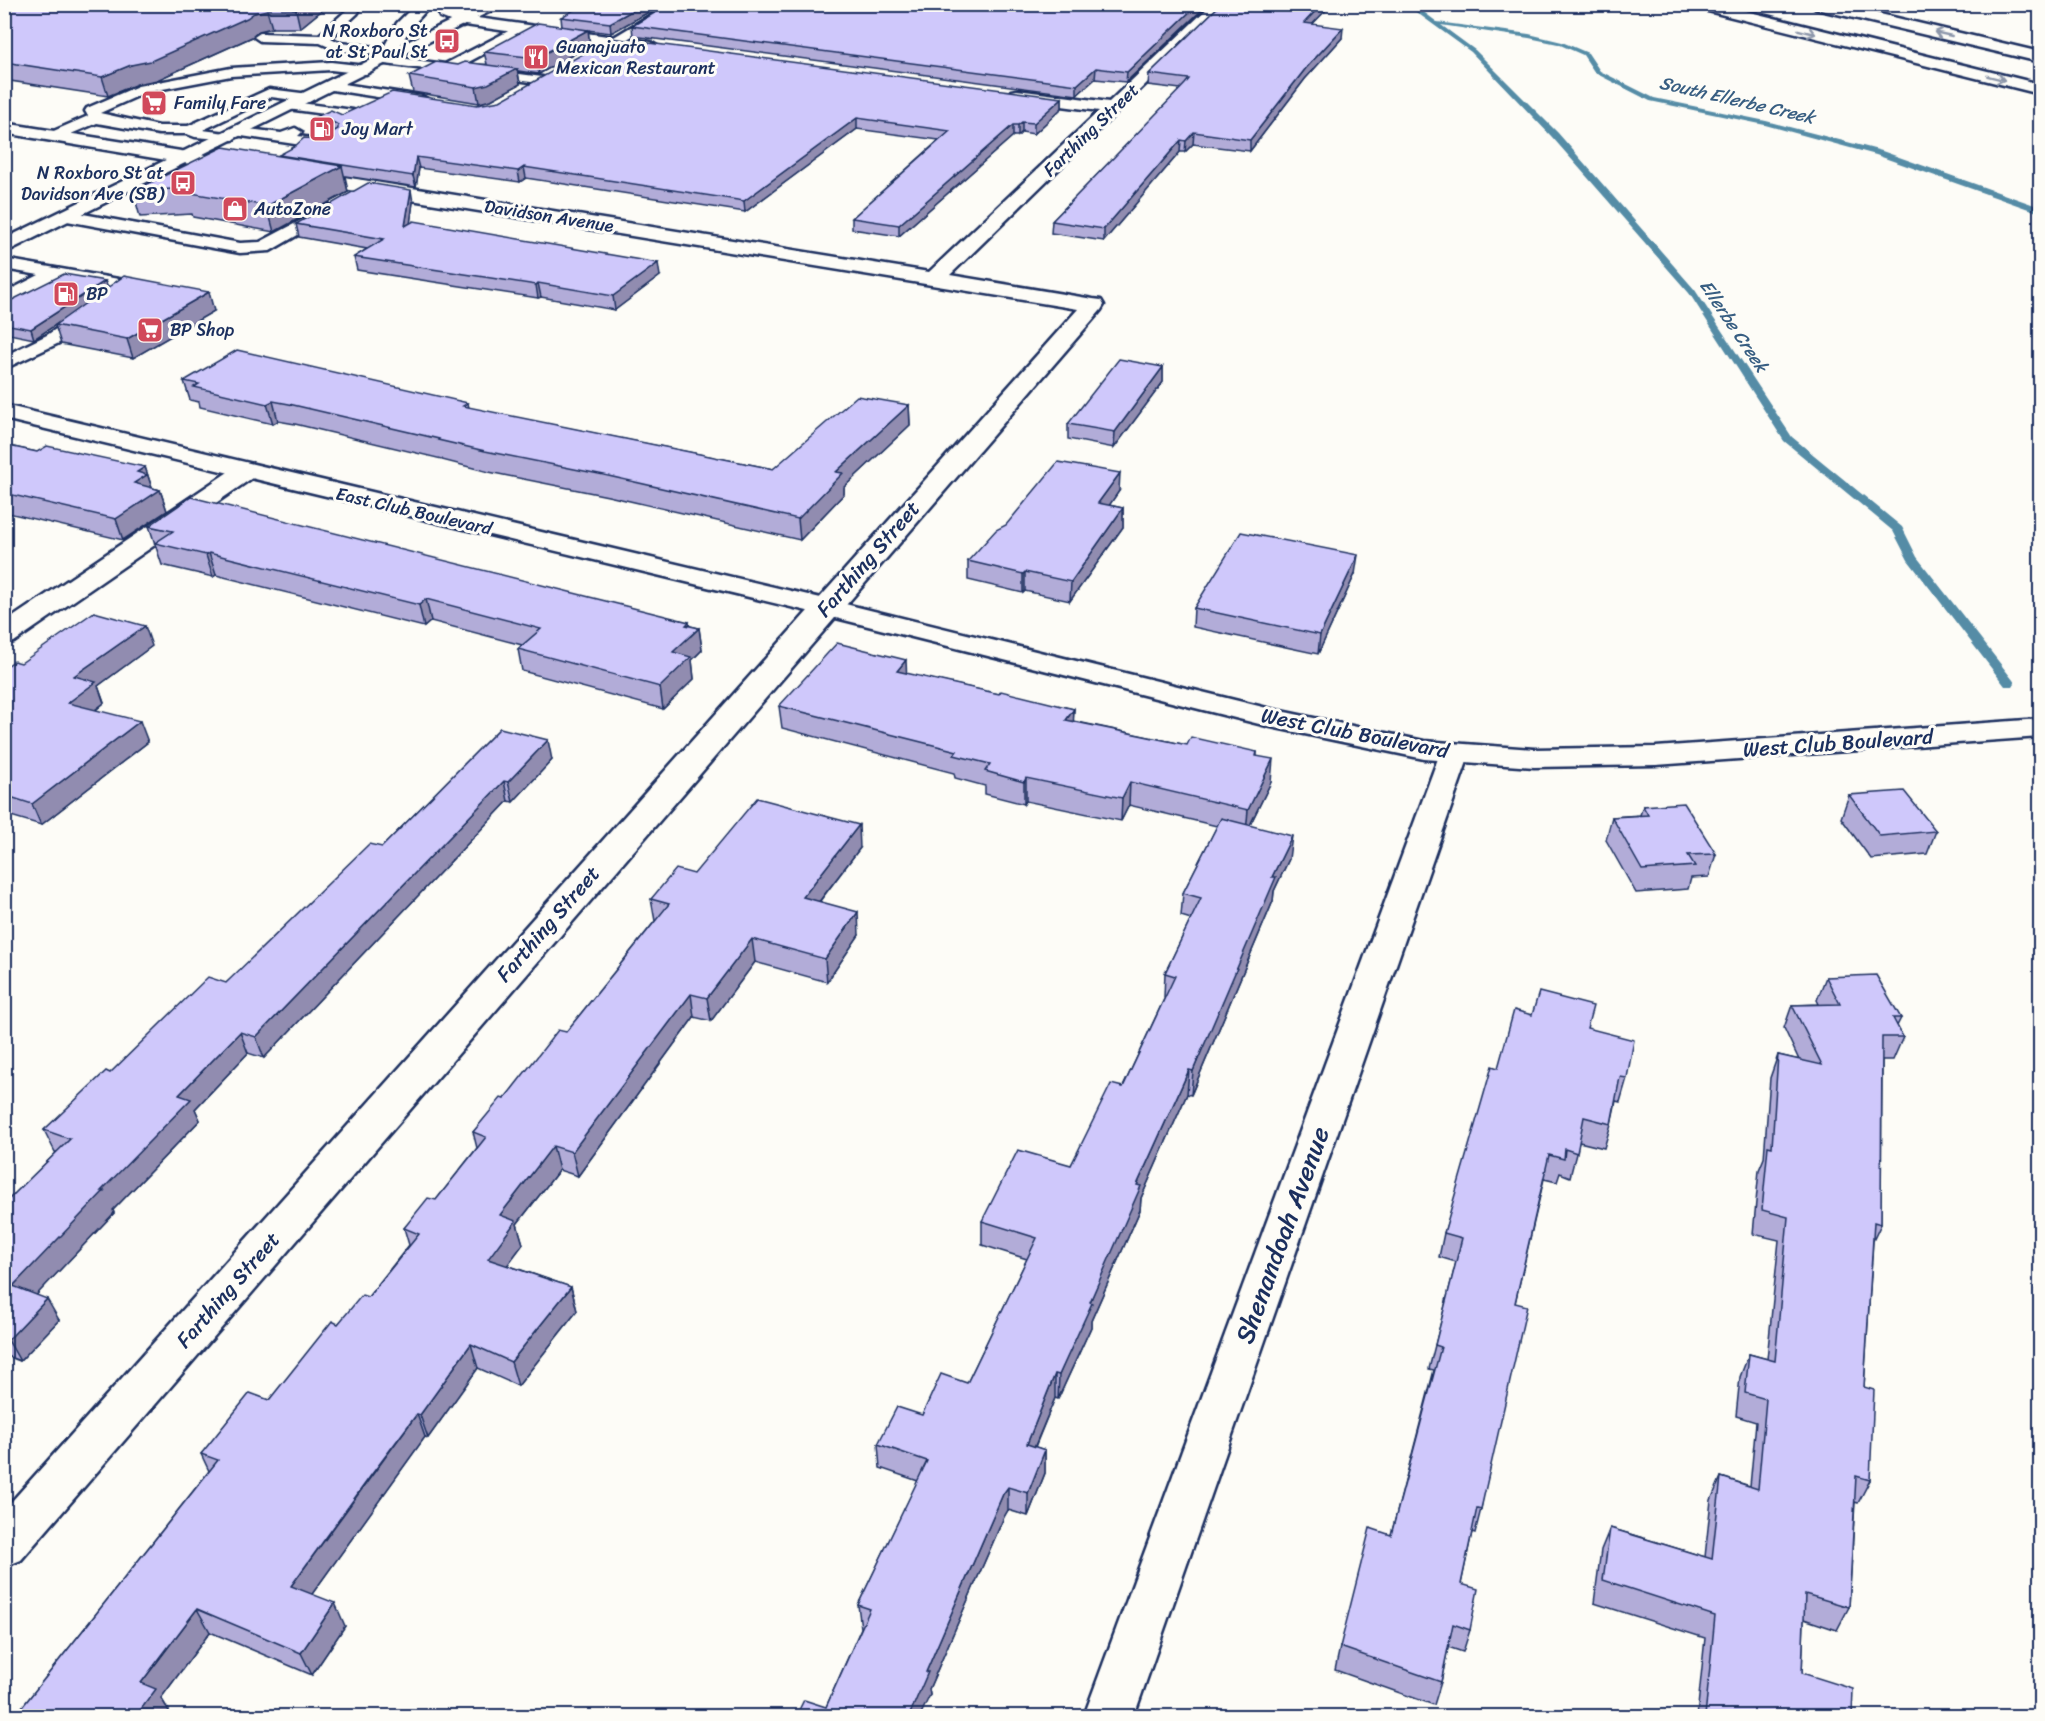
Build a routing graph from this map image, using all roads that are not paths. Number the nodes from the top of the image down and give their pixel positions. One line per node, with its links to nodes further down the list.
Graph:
1 (424, 4): 17 (main road)
2 (442, 4): 11 (main road)
3 (498, 4): 11 (main road)
4 (679, 4): 15 (lane)
5 (1221, 4): 32 (main road, Farthing Street)
6 (1687, 4): 10 (main road)
7 (1697, 4): 10 (main road)
8 (1816, 4): 18 (main road, one-way to 8)
9 (353, 11): 14 (lane)
10 (1750, 18): 25 (main road, one-way to 25)
11 (463, 21): 12 (main road); 17 (main road)
12 (520, 29): 15 (main road); 20 (lane)
13 (260, 37): 14 (lane)
14 (322, 39): 17 (lane)
15 (614, 42): 16 (main road); 19 (lane)
16 (662, 48)
17 (387, 56): 20 (lane); 21 (main road)
18 (2040, 57)
19 (583, 59)
20 (448, 68): 27 (lane)
21 (366, 70): 22 (lane); 23 (main road)
22 (183, 81): 24 (lane); 35 (lane)
23 (335, 84): 28 (lane); 30 (main road); 31 (lane)
24 (226, 87)
25 (2040, 89)
26 (247, 90): 28 (lane)
27 (523, 91)
28 (269, 93): 30 (lane); 33 (lane)
29 (1006, 94): 32 (main road)
30 (301, 102): 34 (main road); 36 (lane)
31 (432, 102)
32 (1113, 108): 53 (main road, Farthing Street)
33 (229, 112): 34 (lane); 39 (lane)
34 (269, 117): 41 (main road)
35 (96, 118): 38 (lane); 42 (lane)
36 (340, 127): 40 (lane); 40 (lane)
37 (4, 128): 42 (main road)
38 (159, 130): 39 (lane); 43 (lane)
39 (190, 130): 41 (lane)
40 (302, 134): 41 (lane); 44 (lane)
41 (234, 135): 45 (main road)
42 (54, 136): 43 (main road)
43 (122, 147): 45 (main road)
44 (291, 153)
45 (188, 157): 46 (main road); 49 (main road)
46 (261, 169)
47 (283, 173): 48 (main road, Davidson Avenue)
48 (371, 187): 49 (lane); 53 (main road, Davidson Avenue)
49 (67, 216): 50 (main road)
50 (4, 247)
51 (4, 264): 52 (lane)
52 (57, 273): 54 (lane); 56 (lane)
53 (934, 279): 55 (main road, Davidson Avenue)
54 (4, 300)
55 (1093, 305): 59 (main road, Farthing Street)
56 (9, 358)
57 (4, 412): 58 (main road, East Club Boulevard)
58 (246, 471): 59 (main road, East Club Boulevard); 60 (main road)
59 (825, 608): 62 (main road, West Club Boulevard); 63 (main road, Farthing Street)
60 (4, 636)
61 (2040, 728): 62 (main road, West Club Boulevard)
62 (1455, 753): 64 (main road, Shenandoah Avenue)
63 (4, 1545)
64 (1109, 1716)

